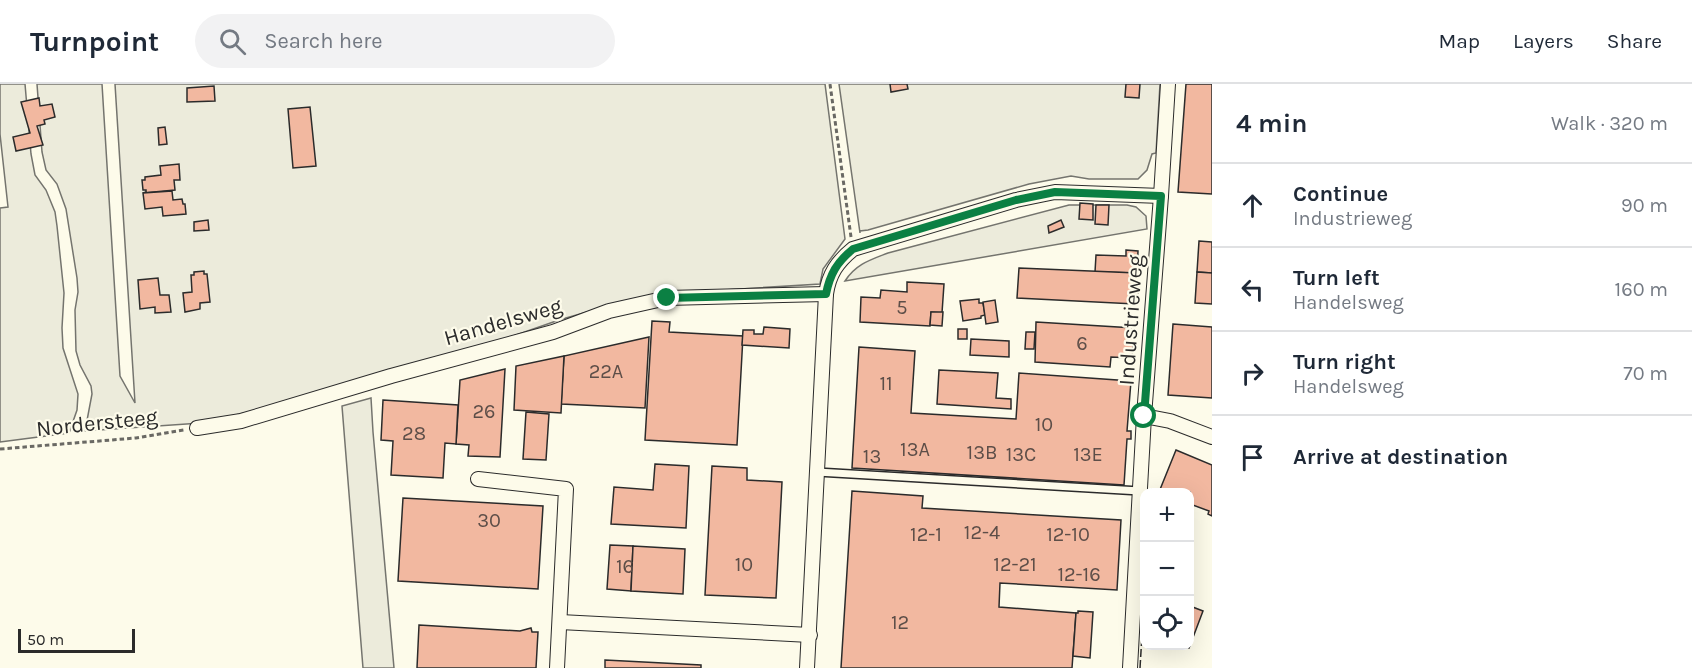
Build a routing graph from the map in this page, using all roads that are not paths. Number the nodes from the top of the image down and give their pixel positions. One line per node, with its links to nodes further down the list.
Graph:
1 (1168, 84): 2 (street, Industrieweg)
2 (1161, 196): 3 (street); 4 (street, Industrieweg)
3 (826, 294): 5 (street, Handelsweg); 7 (street)
4 (1144, 416): 6 (street); 9 (street, Industrieweg)
5 (197, 428)
6 (1212, 438)
7 (817, 472): 10 (lane); 12 (street)
8 (478, 479): 11 (street)
9 (1140, 488)
10 (1140, 491): 15 (street, Industrieweg)
11 (560, 622): 12 (street); 13 (street)
12 (810, 635): 14 (street)
13 (556, 668)
14 (807, 668)
15 (1130, 668)

